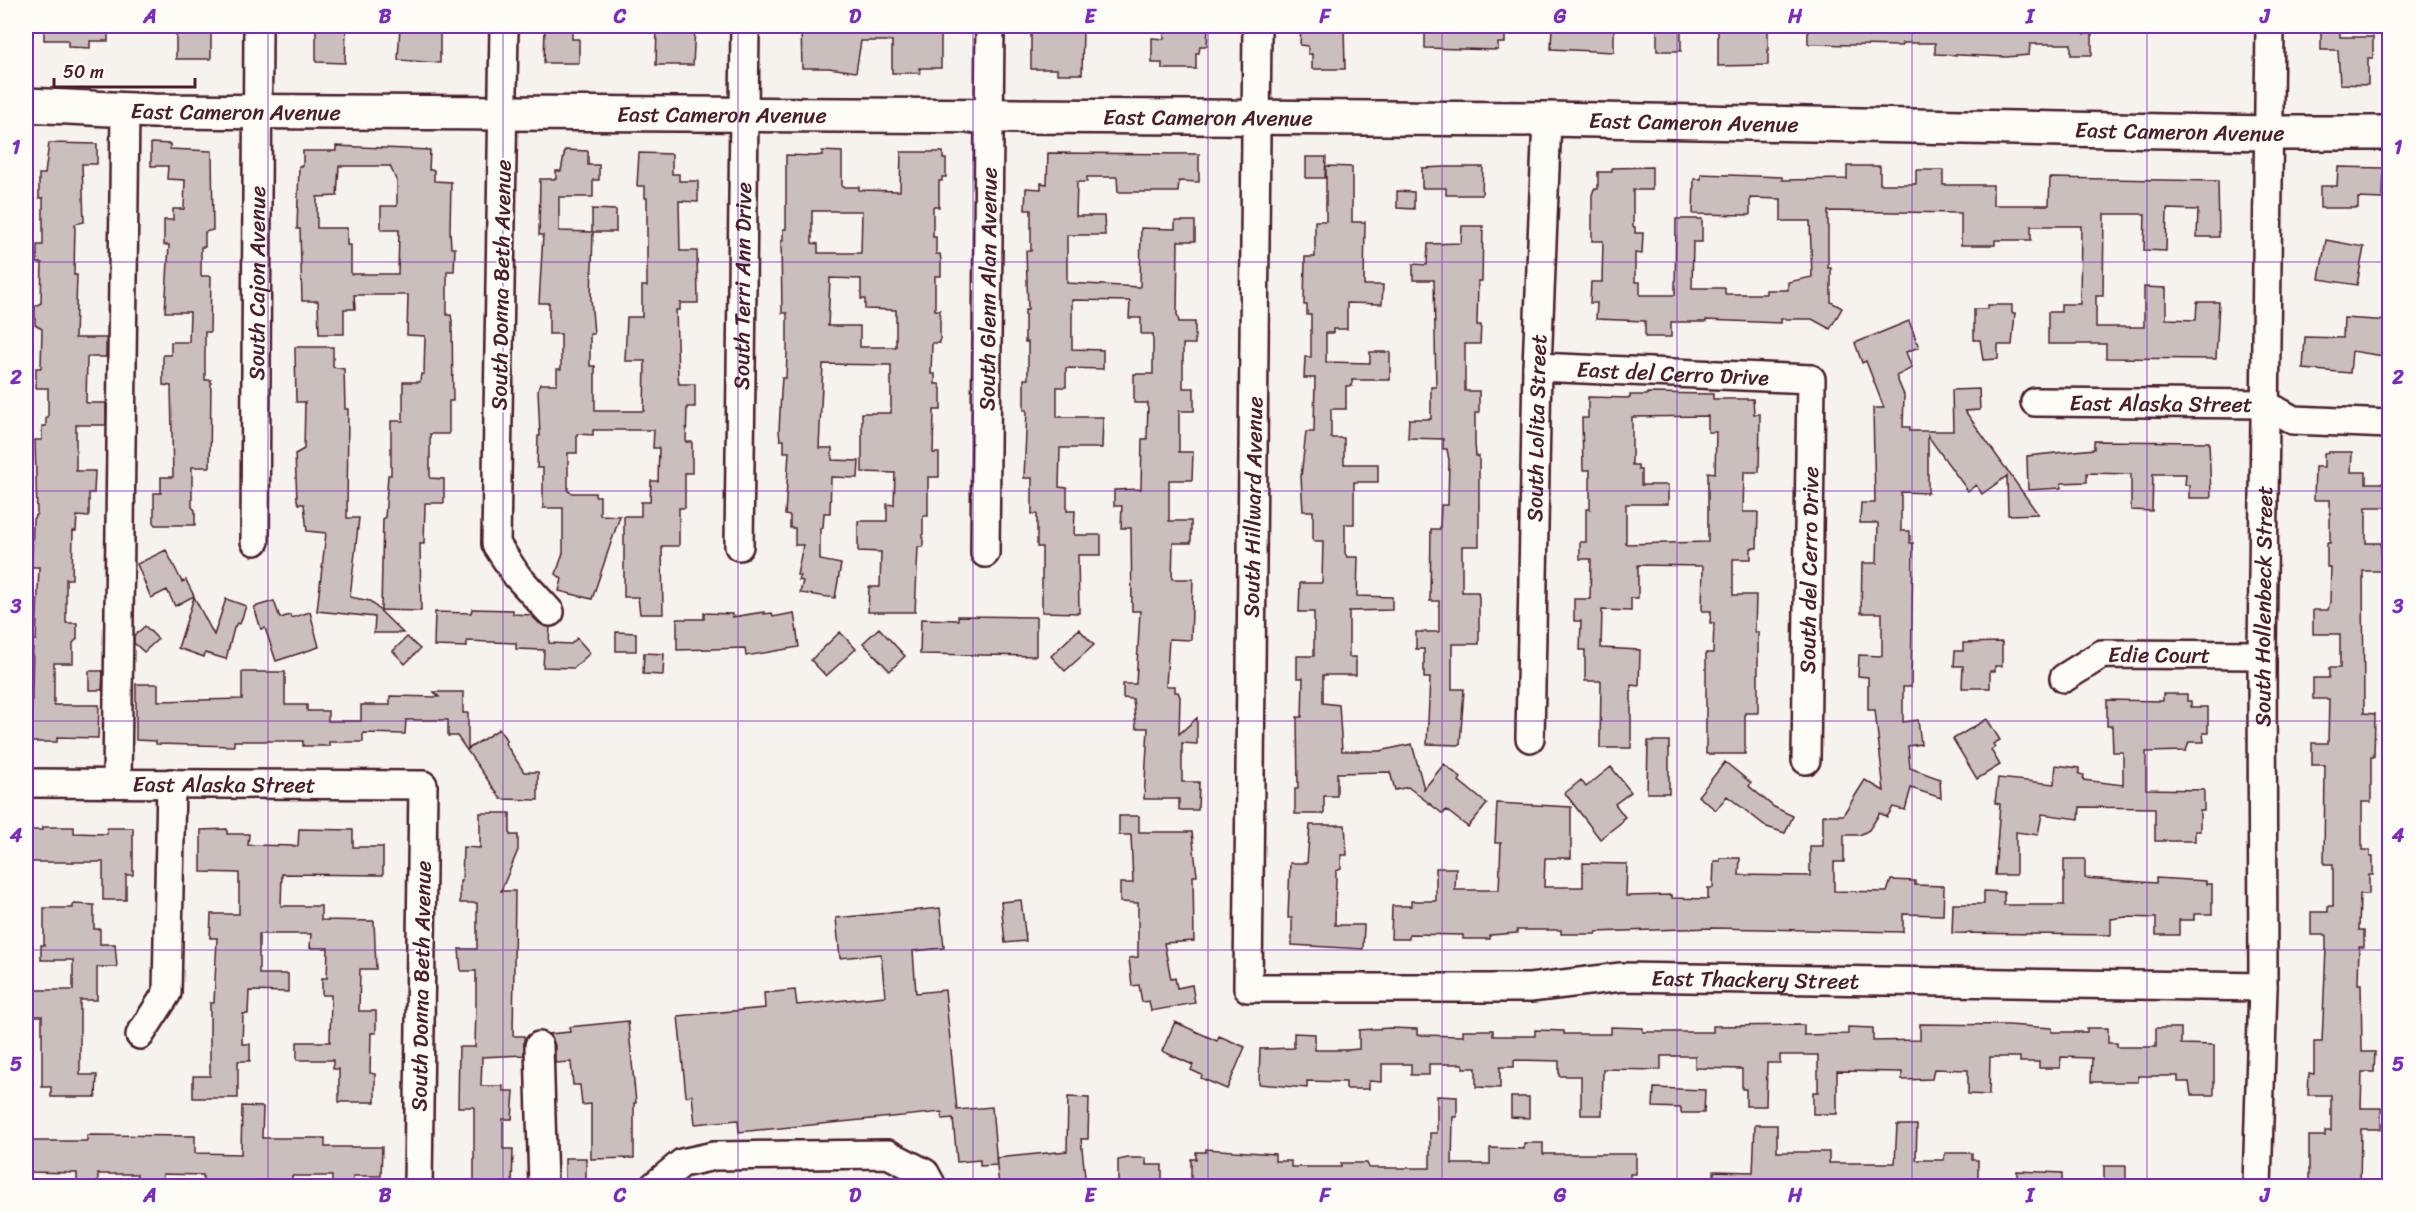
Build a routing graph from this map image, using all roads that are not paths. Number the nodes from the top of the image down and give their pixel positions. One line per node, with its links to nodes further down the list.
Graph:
1 (258, 26): 9 (street, South Cajon Avenue)
2 (504, 26): 10 (street, South Donna Beth Avenue)
3 (745, 26): 11 (street, South Terri Ann Drive)
4 (990, 26): 12 (street, South Glenn Alan Avenue)
5 (1257, 26): 13 (street, South Hillward Avenue)
6 (2270, 26): 15 (street, South Hollenbeck Street)
7 (26, 105): 8 (main road, East Cameron Avenue)
8 (125, 110): 9 (main road, East Cameron Avenue); 31 (street)
9 (258, 111): 10 (main road, East Cameron Avenue); 22 (street, South Cajon Avenue)
10 (504, 112): 11 (main road, East Cameron Avenue); 25 (street, South Donna Beth Avenue)
11 (743, 114): 12 (main road, East Cameron Avenue); 23 (street, South Terri Ann Drive)
12 (990, 116): 13 (main road, East Cameron Avenue); 24 (street, South Glenn Alan Avenue)
13 (1257, 117): 14 (main road, East Cameron Avenue); 35 (street, South Hillward Avenue)
14 (1547, 119): 15 (main road, East Cameron Avenue); 17 (street, South Lolita Street)
15 (2268, 133): 16 (main road, East Cameron Avenue); 20 (street, South Hollenbeck Street)
16 (2390, 133)
17 (1537, 367): 18 (street, East del Cerro Drive); 28 (street, South Lolita Street)
18 (1811, 379): 29 (street, South del Cerro Drive)
19 (2036, 402): 20 (street, East Alaska Street)
20 (2265, 404): 21 (street, East Alaska Street); 26 (street, South Hollenbeck Street)
21 (2390, 424)
22 (255, 541)
23 (739, 546)
24 (985, 554)
25 (550, 612)
26 (2262, 655): 27 (street, Edie Court); 34 (street, South Hollenbeck Street)
27 (2064, 678)
28 (1530, 738)
29 (1806, 760)
30 (26, 783): 31 (street, East Alaska Street)
31 (117, 783): 32 (street, East Alaska Street)
32 (171, 783): 33 (street, East Alaska Street); 36 (street)
33 (423, 786): 38 (street, South Donna Beth Avenue)
34 (2263, 987): 35 (street, East Thackery Street); 42 (street, South Hollenbeck Street)
35 (1248, 988)
36 (140, 1035)
37 (539, 1046): 39 (street)
38 (418, 1186)
39 (543, 1186)
40 (654, 1186): 41 (street)
41 (932, 1186)
42 (2257, 1186)

